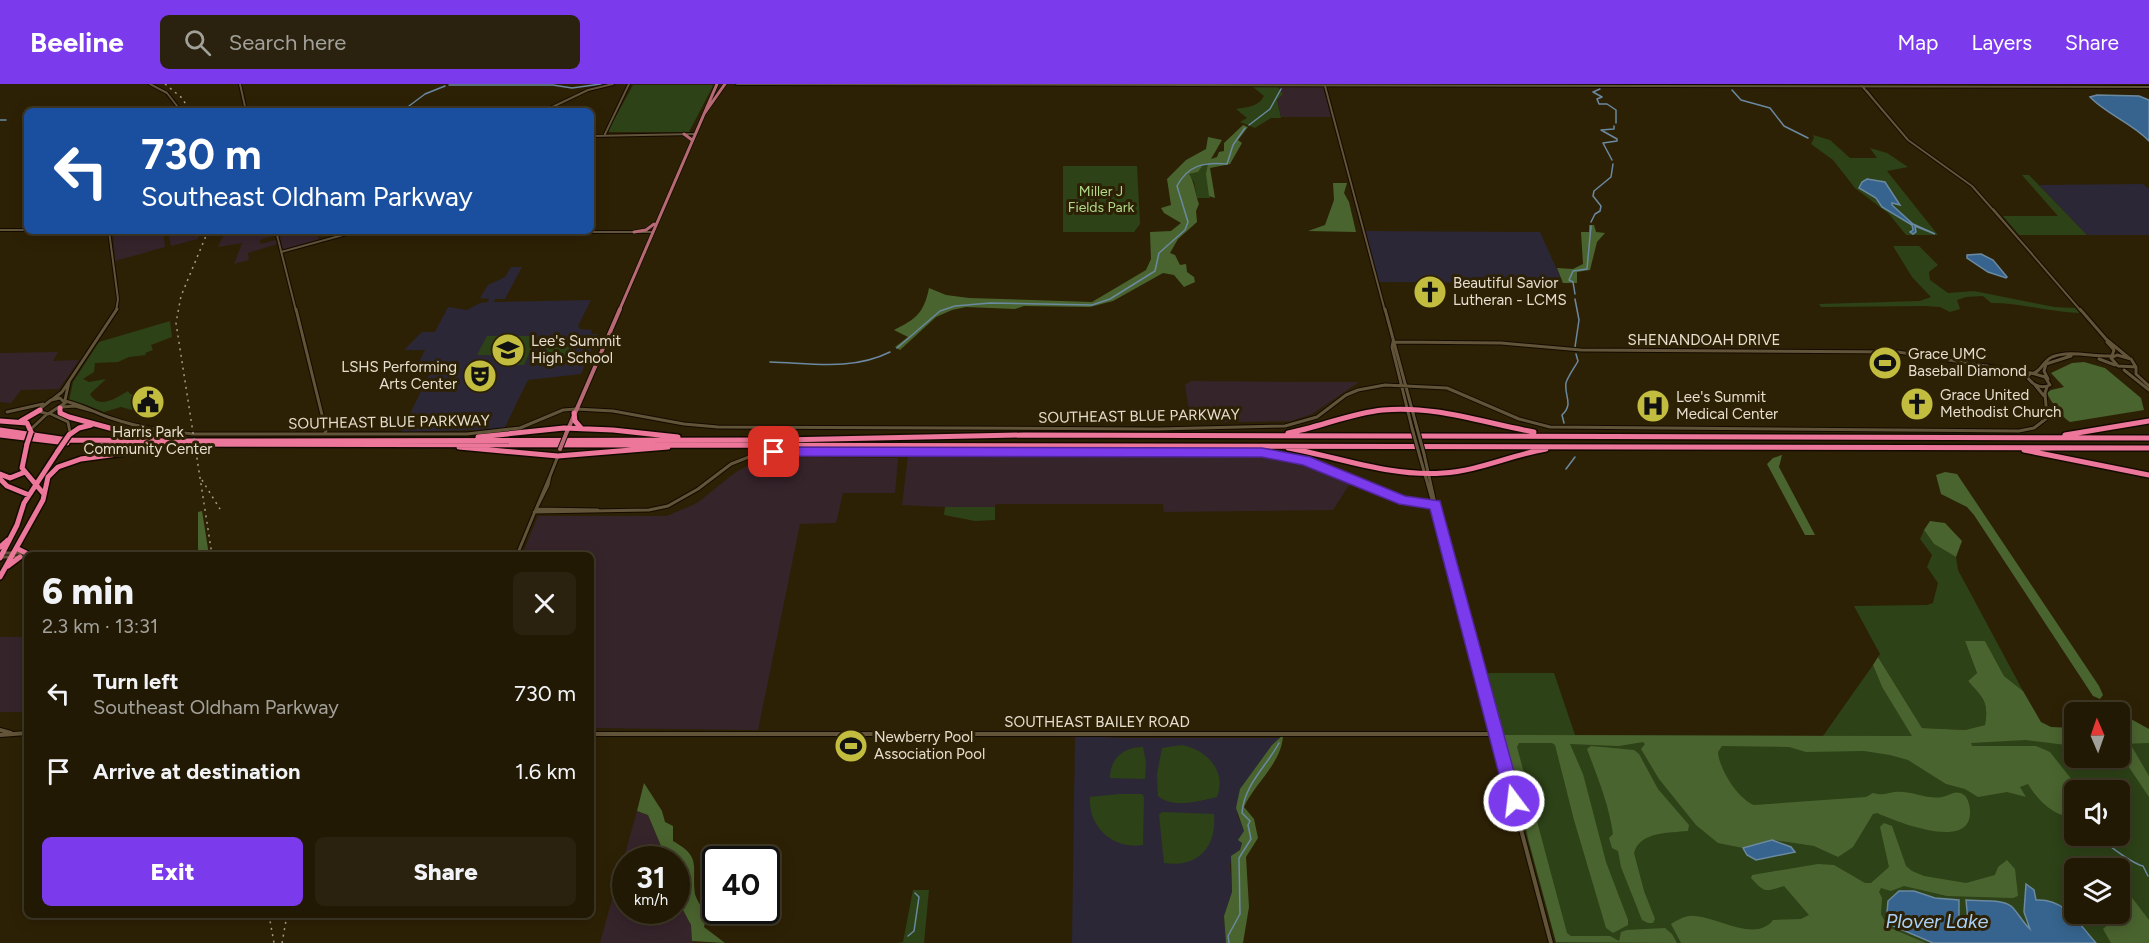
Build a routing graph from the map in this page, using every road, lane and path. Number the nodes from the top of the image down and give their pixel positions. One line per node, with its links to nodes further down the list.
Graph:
1 (150, 84): 12 (street)
2 (240, 84): 13 (street)
3 (613, 84): 14 (street)
4 (629, 84): 16 (street)
5 (718, 84): 11 (main road); 15 (main road)
6 (725, 84): 11 (main road)
7 (737, 84): 8 (street)
8 (1325, 85): 9 (street); 32 (street)
9 (1861, 85): 10 (street); 31 (street)
10 (2149, 87)
11 (716, 96): 15 (main road)
12 (179, 108)
13 (245, 108)
14 (550, 108)
15 (704, 115): 18 (main road)
16 (605, 134): 17 (street); 19 (street)
17 (684, 134): 18 (street); 20 (main road)
18 (694, 134): 20 (main road)
19 (594, 136)
20 (692, 140): 21 (main road)
21 (657, 222): 25 (main road); 26 (main road)
22 (0, 230): 23 (street)
23 (24, 230)
24 (594, 232): 25 (street)
25 (634, 232): 26 (street)
26 (652, 232): 56 (main road)
27 (110, 234): 42 (street)
28 (277, 234): 30 (street)
29 (347, 234): 30 (street)
30 (281, 252): 69 (street)
31 (2106, 339): 33 (street); 34 (street)
32 (1393, 342): 38 (street, SHENANDOAH DRIVE); 43 (street); 44 (street)
33 (2112, 356): 34 (street); 35 (street); 39 (street)
34 (2129, 358): 37 (street)
35 (2115, 365): 36 (street); 41 (street)
36 (2120, 367): 37 (street); 47 (street)
37 (2136, 367): 47 (street)
38 (2014, 371): 39 (street, SHENANDOAH DRIVE); 40 (street, SHENANDOAH DRIVE)
39 (2032, 373): 40 (street); 41 (street, SHENANDOAH DRIVE)
40 (2028, 379): 45 (street, SHENANDOAH DRIVE)
41 (2048, 379): 46 (street, SOUTHEAST BLUE PARKWAY)
42 (69, 381): 49 (street); 50 (street)
43 (1401, 385): 44 (street, SOUTHEAST BLUE PARKWAY); 54 (street); 56 (street, SOUTHEAST BLUE PARKWAY)
44 (1407, 385): 48 (street, SOUTHEAST BLUE PARKWAY); 54 (street)
45 (2034, 385): 46 (street); 48 (street)
46 (2047, 387): 48 (street, SOUTHEAST BLUE PARKWAY)
47 (2149, 388)
48 (2046, 397)
49 (53, 399): 50 (street); 51 (street)
50 (65, 401): 52 (street); 55 (street)
51 (47, 402): 53 (street); 58 (street)
52 (60, 408): 55 (street); 59 (street); 63 (highway)
53 (40, 410): 58 (street); 59 (street); 62 (highway)
54 (1410, 410): 70 (highway); 71 (highway); 87 (street, bridge); 87 (street, bridge)
55 (95, 411): 69 (street, SOUTHEAST BLUE PARKWAY)
56 (575, 411): 64 (main road); 65 (highway); 69 (street, SOUTHEAST BLUE PARKWAY)
57 (0, 412): 58 (street)
58 (6, 412)
59 (48, 414): 66 (street); 68 (street)
60 (0, 421): 62 (highway)
61 (2149, 421): 72 (highway)
62 (16, 422): 66 (highway)
63 (99, 425): 68 (highway); 76 (highway)
64 (568, 428): 65 (highway); 74 (highway); 84 (main road, bridge)
65 (582, 428): 75 (highway)
66 (31, 430): 86 (highway, bridge)
67 (0, 432): 76 (highway)
68 (70, 433): 83 (highway, bridge)
69 (324, 434)
70 (1575, 435): 71 (highway); 72 (highway)
71 (1260, 436): 75 (highway)
72 (2012, 438): 73 (highway)
73 (2149, 438)
74 (416, 440): 75 (highway); 76 (highway)
75 (716, 440)
76 (183, 443): 77 (highway); 85 (highway)
77 (410, 444): 78 (highway); 84 (highway)
78 (726, 444): 79 (highway); 84 (highway)
79 (1222, 445): 80 (highway); 87 (highway)
80 (1577, 446): 81 (highway); 87 (highway)
81 (1977, 448): 82 (highway); 89 (highway)
82 (2149, 448)
83 (57, 452): 85 (highway); 91 (highway)
84 (558, 456): 95 (street)
85 (81, 459): 92 (highway)
86 (24, 472): 88 (highway); 91 (highway)
87 (1427, 473): 94 (street)
88 (0, 474)
89 (2149, 475)
90 (0, 479): 93 (highway)
91 (36, 484): 92 (highway); 93 (highway)
92 (43, 493): 97 (highway)
93 (29, 495): 98 (highway)
94 (1435, 504): 95 (street); 107 (street)
95 (535, 511): 96 (street)
96 (518, 552)
97 (13, 553): 98 (street); 99 (highway); 100 (street); 102 (highway)
98 (1, 554)
99 (24, 555)
100 (24, 555)
101 (24, 556): 102 (highway)
102 (4, 569): 103 (highway)
103 (0, 577)
104 (0, 732): 105 (street)
105 (24, 733)
106 (594, 734): 107 (street, SOUTHEAST BAILEY ROAD)
107 (1496, 734): 108 (street)
108 (1551, 943)

